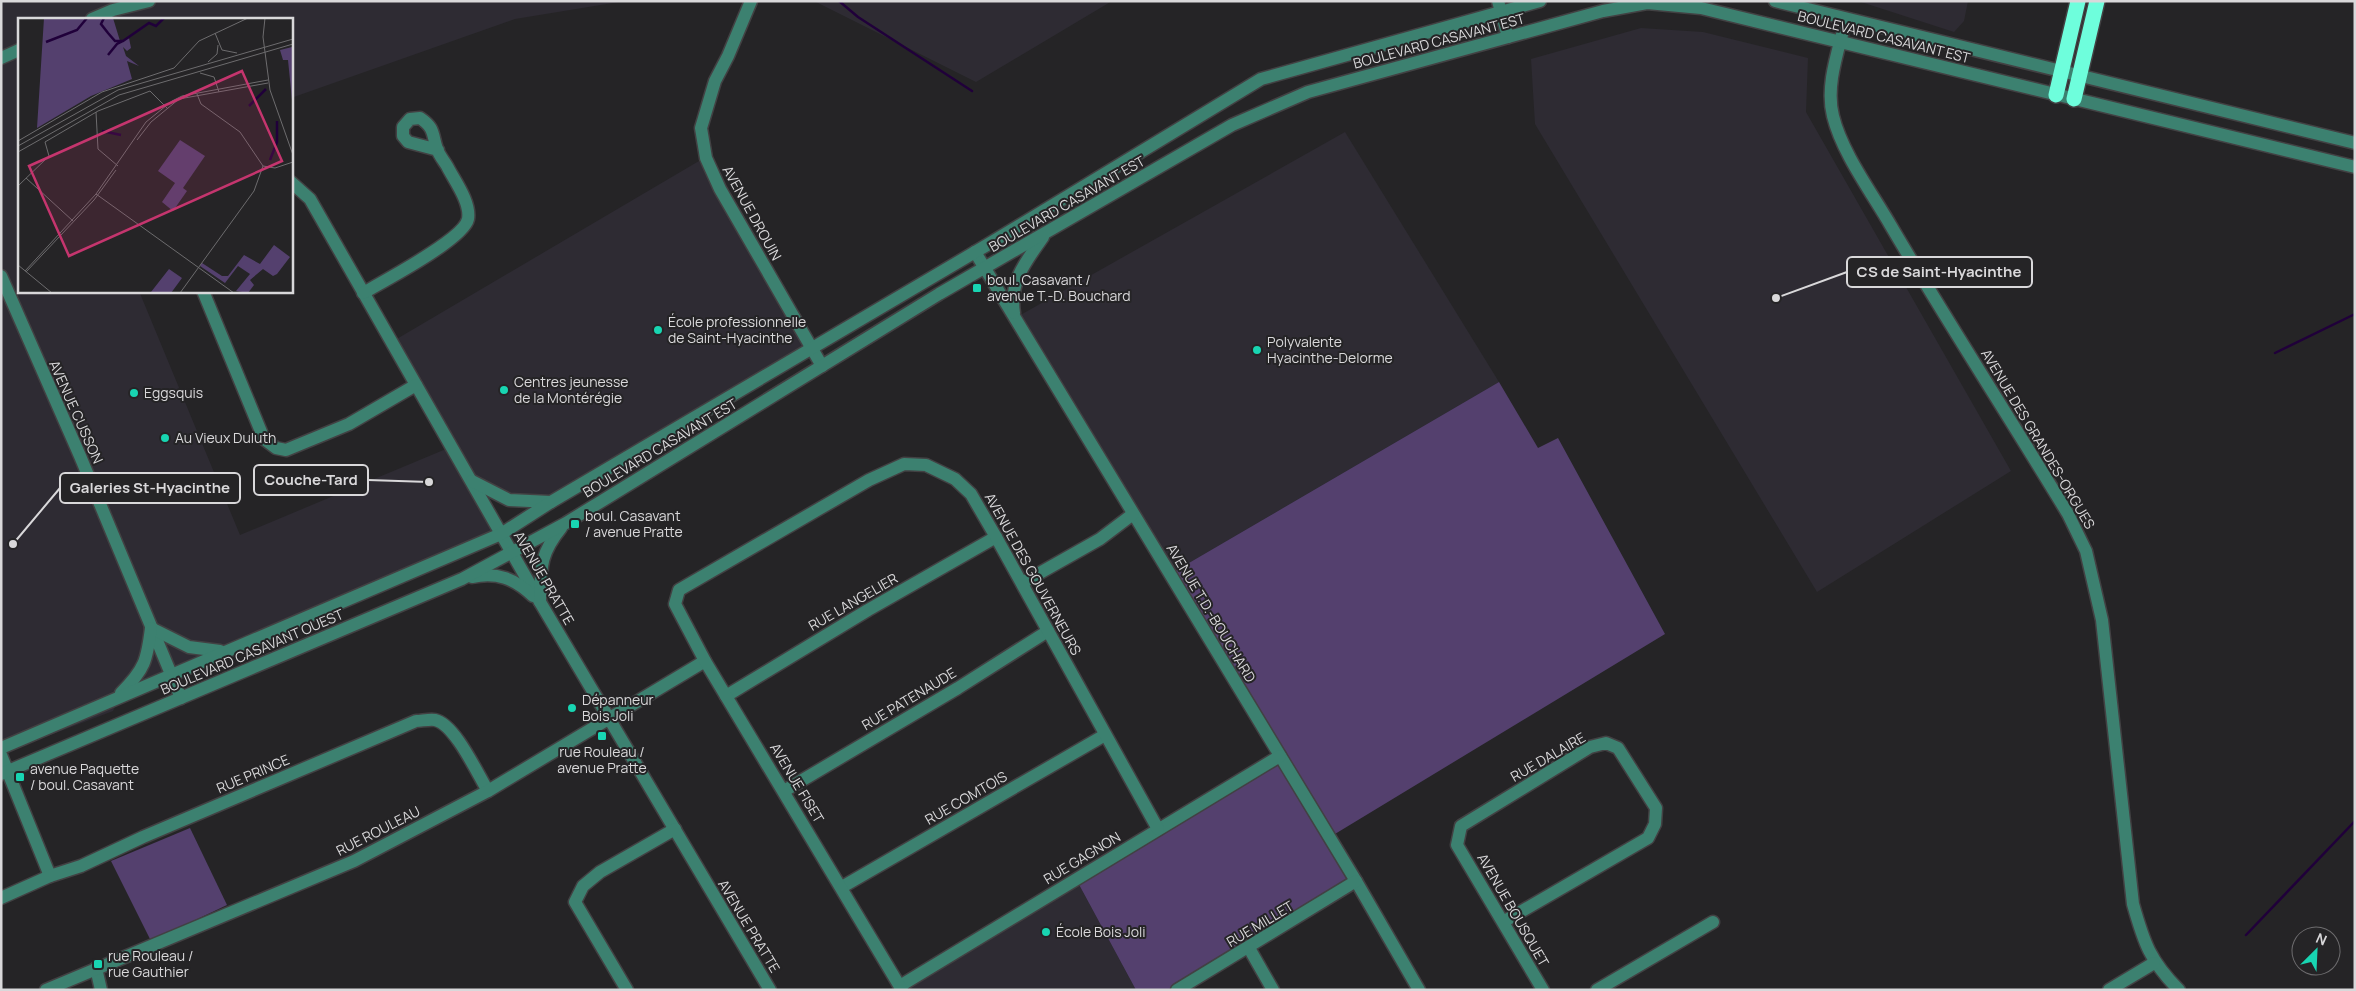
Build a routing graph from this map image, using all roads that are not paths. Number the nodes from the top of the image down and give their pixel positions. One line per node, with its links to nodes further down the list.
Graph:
1 (148, 1): 8 (street)
2 (751, 1): 29 (street, AVENUE DROUIN)
3 (1540, 1): 7 (street, BOULEVARD CASAVANT EST)
4 (1775, 1): 9 (street, BOULEVARD CASAVANT EST)
5 (2078, 1): 14 (highway)
6 (2097, 1): 15 (highway)
7 (1499, 7): 10 (street); 23 (street, BOULEVARD CASAVANT EST)
8 (94, 18)
9 (1846, 19): 11 (street, AVENUE DES GRANDES-ORGUES); 14 (street, BOULEVARD CASAVANT EST)
10 (1508, 37): 11 (street, BOULEVARD CASAVANT EST); 22 (street, BOULEVARD CASAVANT EST)
11 (1841, 42): 16 (street, BOULEVARD CASAVANT EST); 69 (street, AVENUE DES GRANDES-ORGUES)
12 (18, 50): 13 (street)
13 (1, 58)
14 (2062, 71): 15 (street, BOULEVARD CASAVANT EST); 16 (highway)
15 (2080, 75): 17 (highway); 18 (street, BOULEVARD CASAVANT EST)
16 (2056, 94): 17 (street, BOULEVARD CASAVANT EST)
17 (2074, 99): 20 (street, BOULEVARD CASAVANT EST)
18 (2355, 142)
19 (438, 150): 27 (street)
20 (2355, 167)
21 (292, 183): 27 (street, AVENUE PRATTE)
22 (1047, 233): 24 (street, BOULEVARD CASAVANT EST); 28 (street)
23 (975, 252): 24 (street, AVENUE T.D.-BOUCHARD); 29 (street, BOULEVARD CASAVANT EST)
24 (986, 270): 28 (street, AVENUE T.D.-BOUCHARD); 30 (street, BOULEVARD CASAVANT EST)
25 (1, 276): 43 (street, AVENUE CUSSON)
26 (203, 292): 31 (street)
27 (363, 293): 31 (street, AVENUE PRATTE)
28 (1015, 318): 34 (street, AVENUE T.D.-BOUCHARD)
29 (811, 349): 30 (street); 33 (street, BOULEVARD CASAVANT EST)
30 (822, 366): 35 (street, BOULEVARD CASAVANT EST)
31 (416, 385): 32 (street, AVENUE PRATTE)
32 (472, 481): 33 (street); 36 (street, AVENUE PRATTE)
33 (551, 502): 36 (street, BOULEVARD CASAVANT EST)
34 (1133, 514): 40 (street); 55 (street, AVENUE T.D.-BOUCHARD)
35 (566, 523): 38 (street, BOULEVARD CASAVANT EST); 42 (street)
36 (501, 534): 38 (street, AVENUE PRATTE); 45 (street, BOULEVARD CASAVANT OUEST)
37 (996, 537): 40 (street, AVENUE DES GOUVERNEURS); 41 (street, AVENUE DES GOUVERNEURS); 48 (street, RUE LANGELIER)
38 (512, 552): 39 (street, BOULEVARD CASAVANT OUEST); 42 (street, AVENUE PRATTE)
39 (462, 579): 42 (street); 50 (street, BOULEVARD CASAVANT OUEST)
40 (1022, 583): 44 (street, AVENUE DES GOUVERNEURS)
41 (679, 590): 46 (street, AVENUE FISET)
42 (540, 602): 51 (street, AVENUE PRATTE)
43 (151, 628): 45 (street); 47 (street, AVENUE CUSSON); 49 (street)
44 (1048, 631): 52 (street, AVENUE DES GOUVERNEURS); 58 (street, RUE PATENAUDE)
45 (225, 651): 47 (street, BOULEVARD CASAVANT OUEST)
46 (706, 661): 48 (street, AVENUE FISET); 51 (street, RUE ROULEAU)
47 (171, 674): 49 (street, BOULEVARD CASAVANT OUEST); 50 (street, AVENUE CUSSON)
48 (726, 696): 58 (street, AVENUE FISET)
49 (117, 697): 53 (street, BOULEVARD CASAVANT OUEST)
50 (181, 698): 56 (street, BOULEVARD CASAVANT OUEST)
51 (610, 720): 57 (street, RUE ROULEAU); 59 (street, AVENUE PRATTE)
52 (1105, 735): 60 (street, AVENUE DES GOUVERNEURS); 64 (street, RUE COMTOIS)
53 (1, 748)
54 (1, 755): 56 (street)
55 (1280, 756): 60 (street, RUE GAGNON); 63 (street, AVENUE T.D.-BOUCHARD)
56 (5, 773): 62 (street)
57 (488, 791): 62 (street, RUE PRINCE); 70 (street, RUE ROULEAU)
58 (784, 791): 64 (street, AVENUE FISET)
59 (674, 829): 74 (street); 75 (street, AVENUE PRATTE)
60 (1158, 829): 71 (street, RUE GAGNON)
61 (1457, 845): 66 (street, AVENUE BOUSQUET); 66 (street, RUE DALAIRE)
62 (50, 876): 65 (street, RUE PRINCE)
63 (1356, 881): 68 (street, RUE MILLET); 78 (street, AVENUE T.D.-BOUCHARD)
64 (842, 887): 71 (street, AVENUE FISET)
65 (1, 898)
66 (1503, 922): 79 (street, AVENUE BOUSQUET)
67 (1713, 922): 80 (street)
68 (1249, 948): 76 (street, RUE MILLET); 77 (street)
69 (2154, 963): 81 (street); 82 (street, AVENUE DES GRANDES-ORGUES)
70 (96, 968): 72 (street, RUE ROULEAU); 73 (street)
71 (901, 988)
72 (46, 990)
73 (101, 990)
74 (627, 990)
75 (770, 990)
76 (1177, 990)
77 (1273, 990)
78 (1419, 990)
79 (1542, 990)
80 (1597, 990)
81 (2109, 990)
82 (2179, 990)

